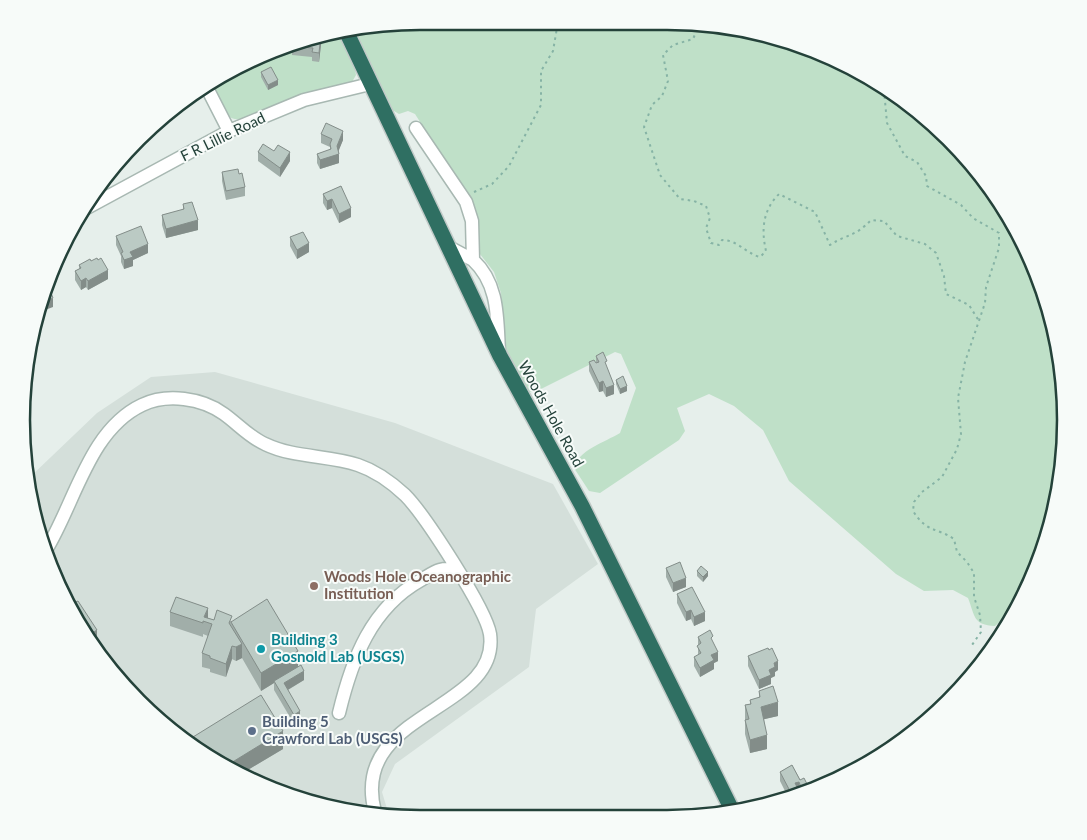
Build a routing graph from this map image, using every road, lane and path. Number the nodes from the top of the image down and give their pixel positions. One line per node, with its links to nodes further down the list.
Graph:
1 (557, 30): 9 (path)
2 (696, 31): 13 (path)
3 (348, 36): 4 (highway, Woods Hole Road)
4 (370, 84): 8 (street, F R Lillie Road); 11 (highway, Woods Hole Road)
5 (209, 92): 8 (street)
6 (885, 96): 13 (path)
7 (416, 128): 9 (street)
8 (229, 131): 10 (street, F R Lillie Road)
9 (466, 202): 12 (street)
10 (96, 203)
11 (447, 246): 12 (street); 14 (highway, Woods Hole Road)
12 (473, 260): 14 (street)
13 (979, 321): 17 (path)
14 (500, 356): 19 (highway, Woods Hole Road)
15 (50, 543): 16 (street)
16 (457, 570): 18 (street); 20 (street)
17 (972, 645)
18 (339, 713)
19 (730, 805)
20 (374, 807)

